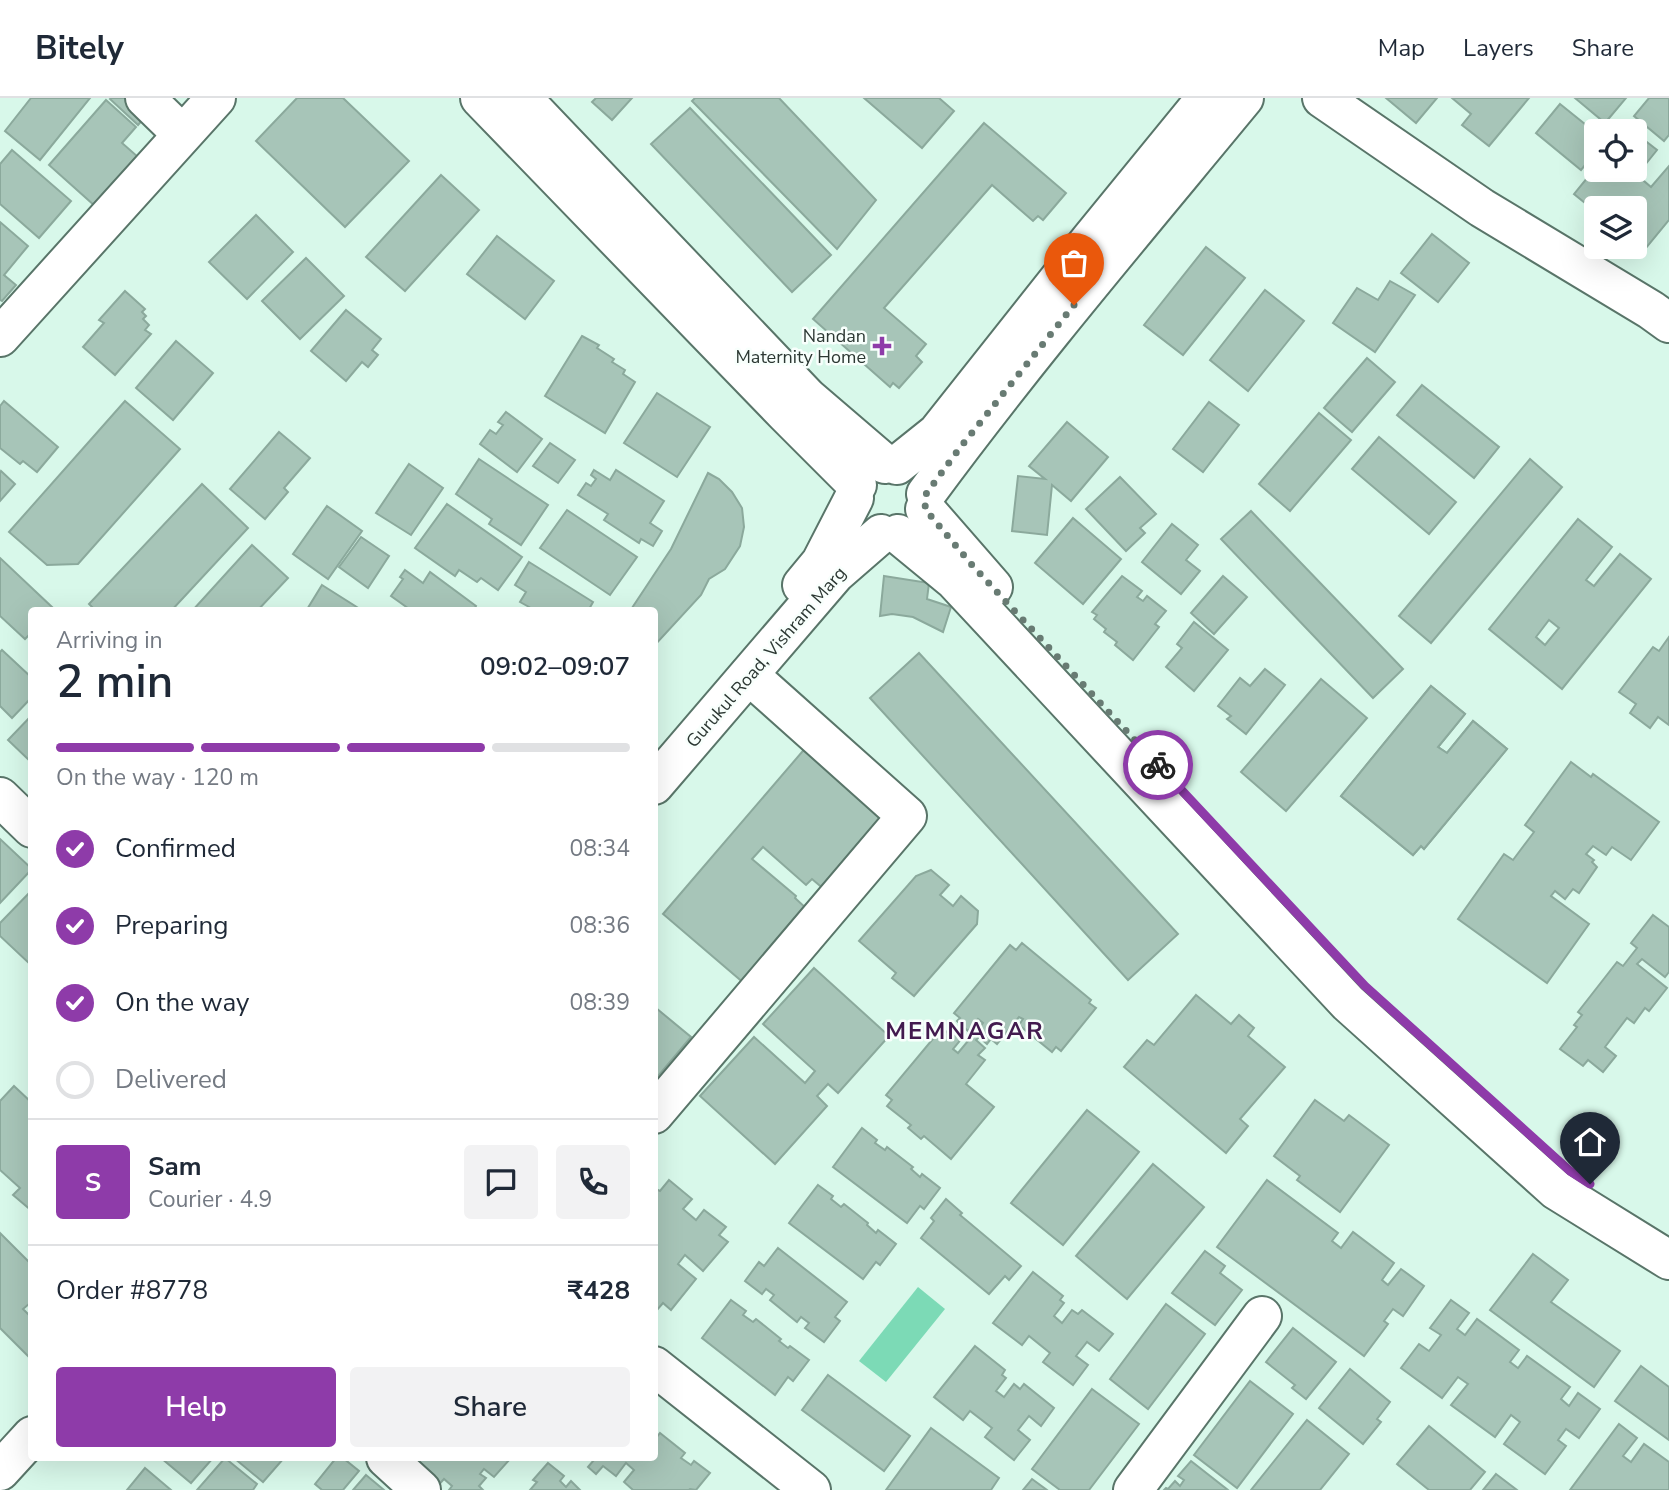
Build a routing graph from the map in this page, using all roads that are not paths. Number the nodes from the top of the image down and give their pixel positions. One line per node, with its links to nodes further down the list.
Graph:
1 (145, 98): 8 (street)
2 (216, 98): 8 (street)
3 (480, 98): 11 (street)
4 (522, 98): 11 (street)
5 (1206, 98): 11 (street, Gurukul Road, Vishram Marg)
6 (1244, 98): 12 (street, Gurukul Road, Vishram Marg)
7 (1322, 98): 9 (street)
8 (183, 134): 10 (street)
9 (1663, 307)
10 (0, 337)
11 (874, 478): 12 (street); 12 (street); 14 (street, Gurukul Road, Vishram Marg)
12 (908, 518): 13 (street, Gurukul Road, Vishram Marg); 19 (street); 20 (street)
13 (749, 675): 15 (street, Gurukul Road, Vishram Marg); 18 (street)
14 (658, 752)
15 (658, 780)
16 (0, 797): 17 (street)
17 (28, 824)
18 (658, 1109)
19 (1669, 1232)
20 (1669, 1260)
21 (1262, 1316): 30 (street)
22 (658, 1369): 29 (street)
23 (28, 1440): 26 (street)
24 (37, 1461): 27 (street)
25 (389, 1461): 28 (street)
26 (0, 1471)
27 (10, 1490)
28 (421, 1490)
29 (811, 1490)
30 (1133, 1490)

